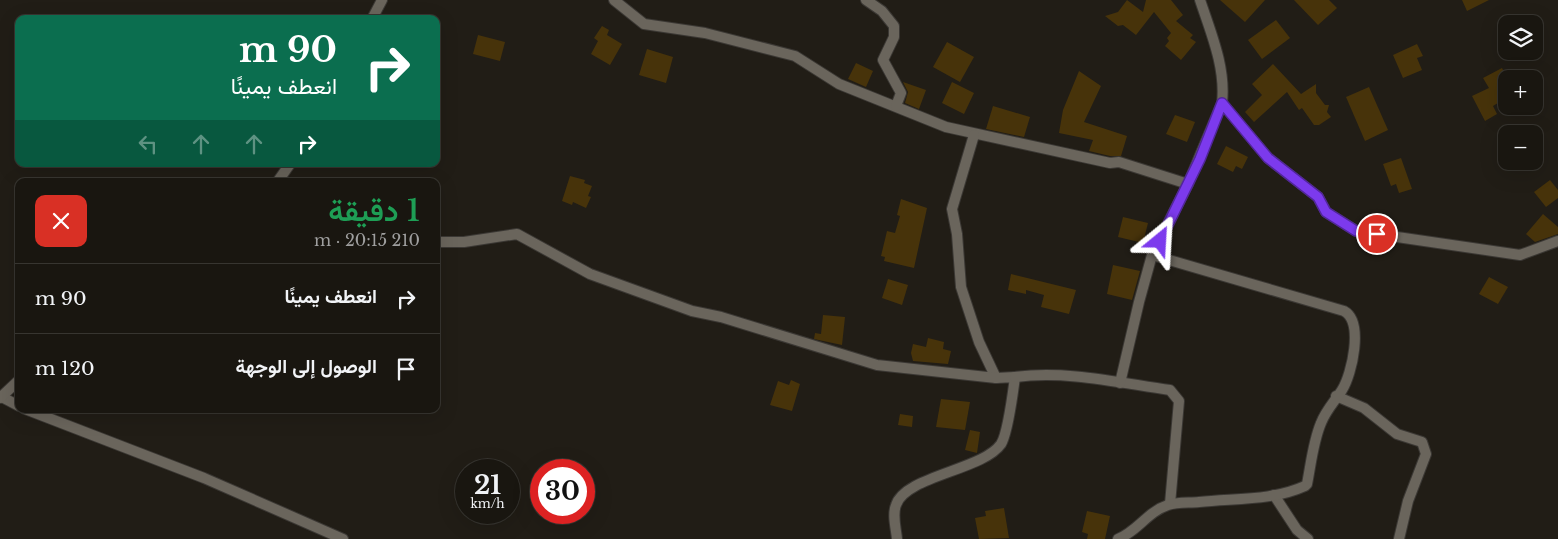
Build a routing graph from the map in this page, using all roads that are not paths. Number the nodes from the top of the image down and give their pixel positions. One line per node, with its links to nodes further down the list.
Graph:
1 (382, 0): 5 (street)
2 (614, 0): 7 (street)
3 (866, 0): 7 (street)
4 (1200, 0): 6 (street)
5 (374, 15)
6 (1222, 103): 11 (street); 12 (street)
7 (896, 106): 8 (street)
8 (974, 135): 11 (street); 16 (street)
9 (288, 167): 10 (street)
10 (280, 178)
11 (1188, 184): 14 (street)
12 (1558, 241)
13 (440, 242): 16 (street)
14 (1152, 256): 17 (street); 19 (street)
15 (1016, 377): 16 (street); 17 (street); 26 (street)
16 (996, 378)
17 (1120, 383): 24 (street)
18 (15, 384): 20 (street)
19 (1336, 396): 23 (street); 29 (street)
20 (0, 397): 21 (street)
21 (15, 404)
22 (35, 413): 25 (street)
23 (1274, 495): 24 (street); 28 (street)
24 (1170, 504): 27 (street)
25 (343, 539)
26 (897, 539)
27 (1118, 539)
28 (1308, 539)
29 (1399, 539)

